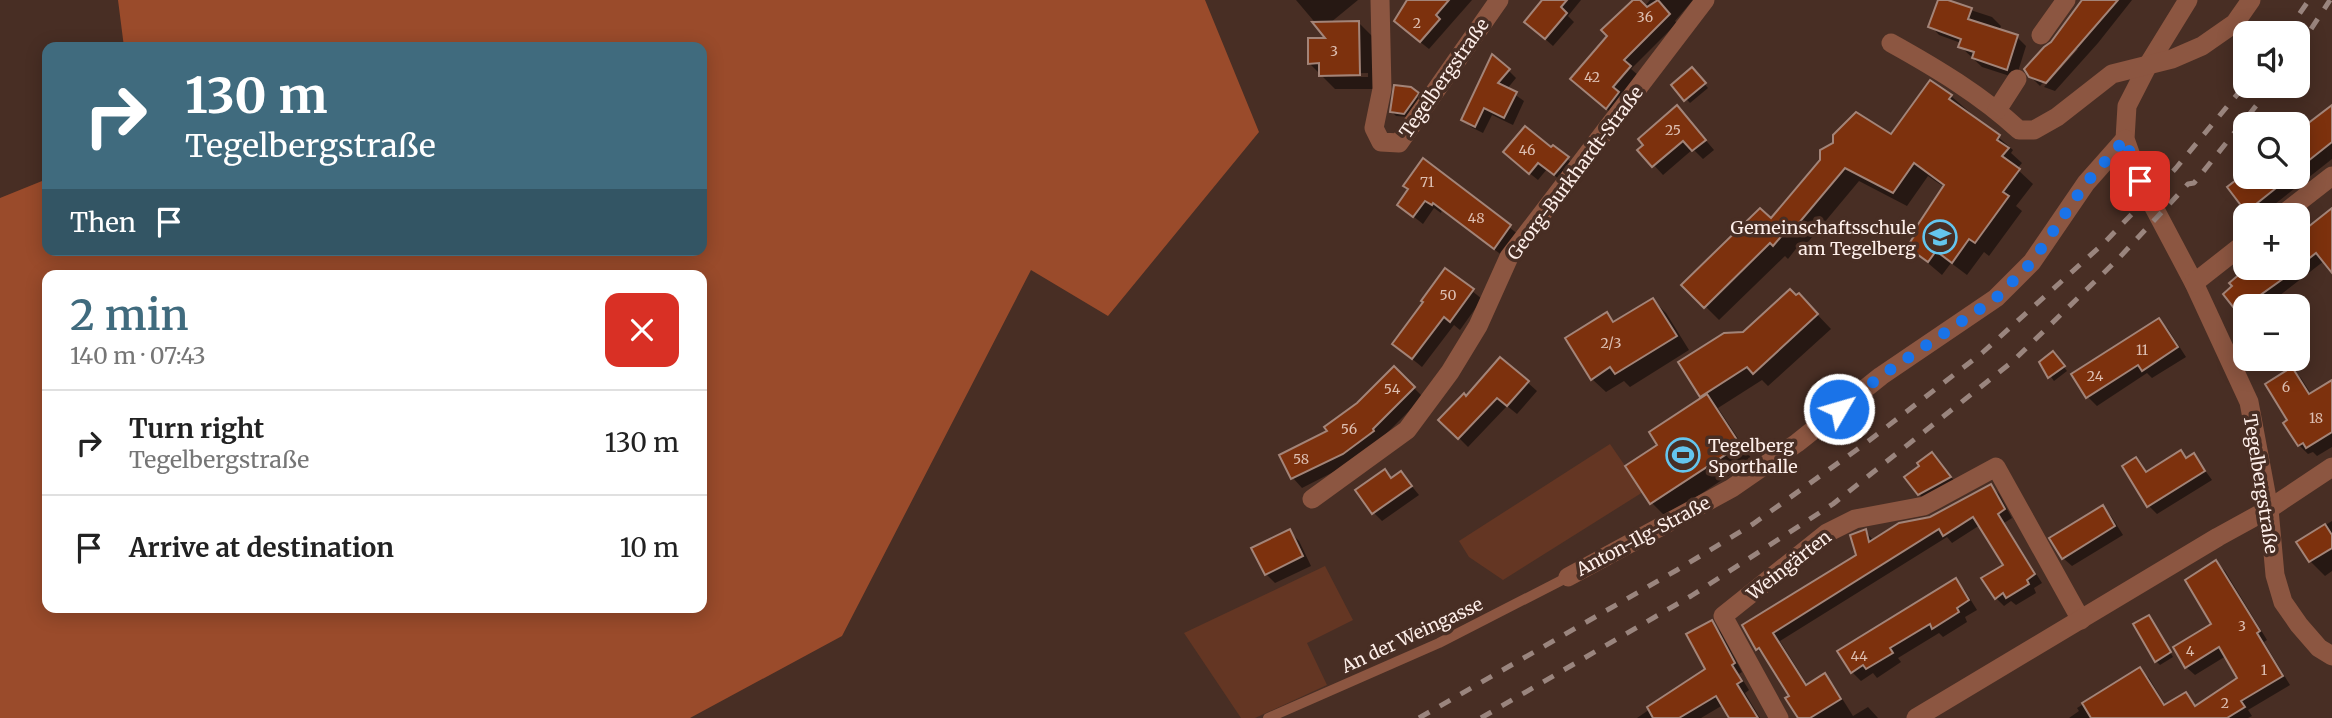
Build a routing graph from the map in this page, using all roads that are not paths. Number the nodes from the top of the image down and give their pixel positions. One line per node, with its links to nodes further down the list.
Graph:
1 (1380, 0): 2 (street, Tegelbergstraße)
2 (1499, 0)
3 (1705, 0): 18 (street, Georg-Burkhardt-Straße)
4 (2066, 0): 7 (street)
5 (2188, 0): 9 (street, Tegelbergstraße)
6 (2251, 0): 9 (street)
7 (2042, 35)
8 (1891, 43): 11 (street)
9 (2148, 65): 11 (street); 12 (street, Tegelbergstraße)
10 (2017, 79): 11 (street)
11 (1997, 110)
12 (2125, 139): 16 (street, Tegelbergstraße); 20 (street, Anton-Ilg-Straße)
13 (2332, 176): 14 (street)
14 (2297, 203)
15 (2233, 252): 16 (street)
16 (2194, 283): 19 (street, Tegelbergstraße)
17 (2332, 467): 19 (street)
18 (1312, 499)
19 (2269, 509): 21 (street); 22 (street, Tegelbergstraße)
20 (1568, 577): 23 (lane, An der Weingasse)
21 (2081, 620): 24 (street, Weingärten); 25 (street)
22 (2332, 656)
23 (1268, 718)
24 (1779, 718)
25 (1916, 718)

